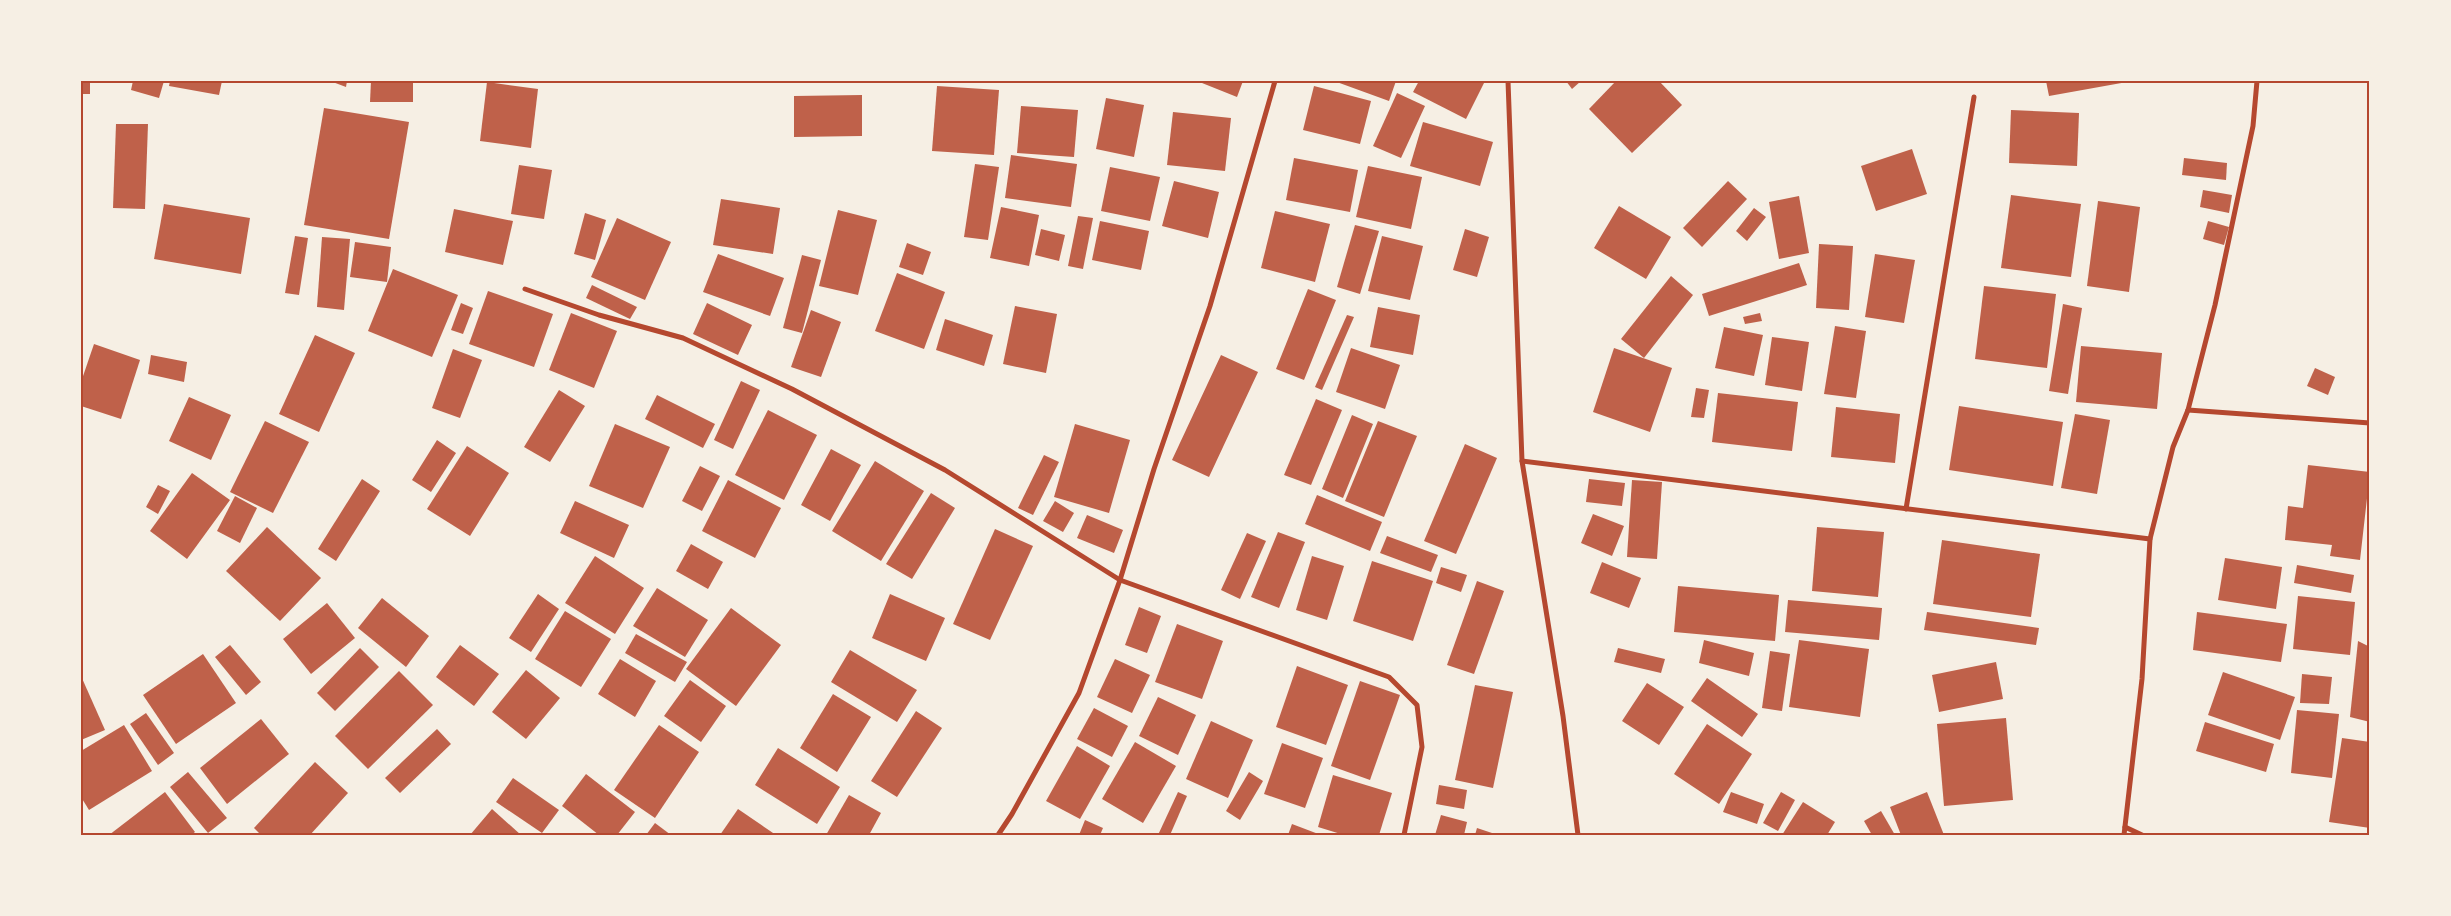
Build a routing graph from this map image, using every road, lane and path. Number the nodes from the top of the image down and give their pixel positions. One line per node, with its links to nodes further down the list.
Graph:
1 (1275, 81): 11 (street)
2 (1508, 81): 8 (street)
3 (2258, 81): 6 (street)
4 (1974, 97): 9 (street)
5 (525, 289): 11 (street)
6 (2188, 410): 7 (street); 10 (street)
7 (2370, 423)
8 (1522, 461): 9 (street); 15 (street)
9 (1906, 509): 10 (street)
10 (2150, 540): 12 (street)
11 (1120, 580): 13 (street); 14 (street)
12 (2125, 827): 16 (street); 17 (street)
13 (998, 835)
14 (1404, 835)
15 (1578, 835)
16 (2124, 835)
17 (2142, 835)

